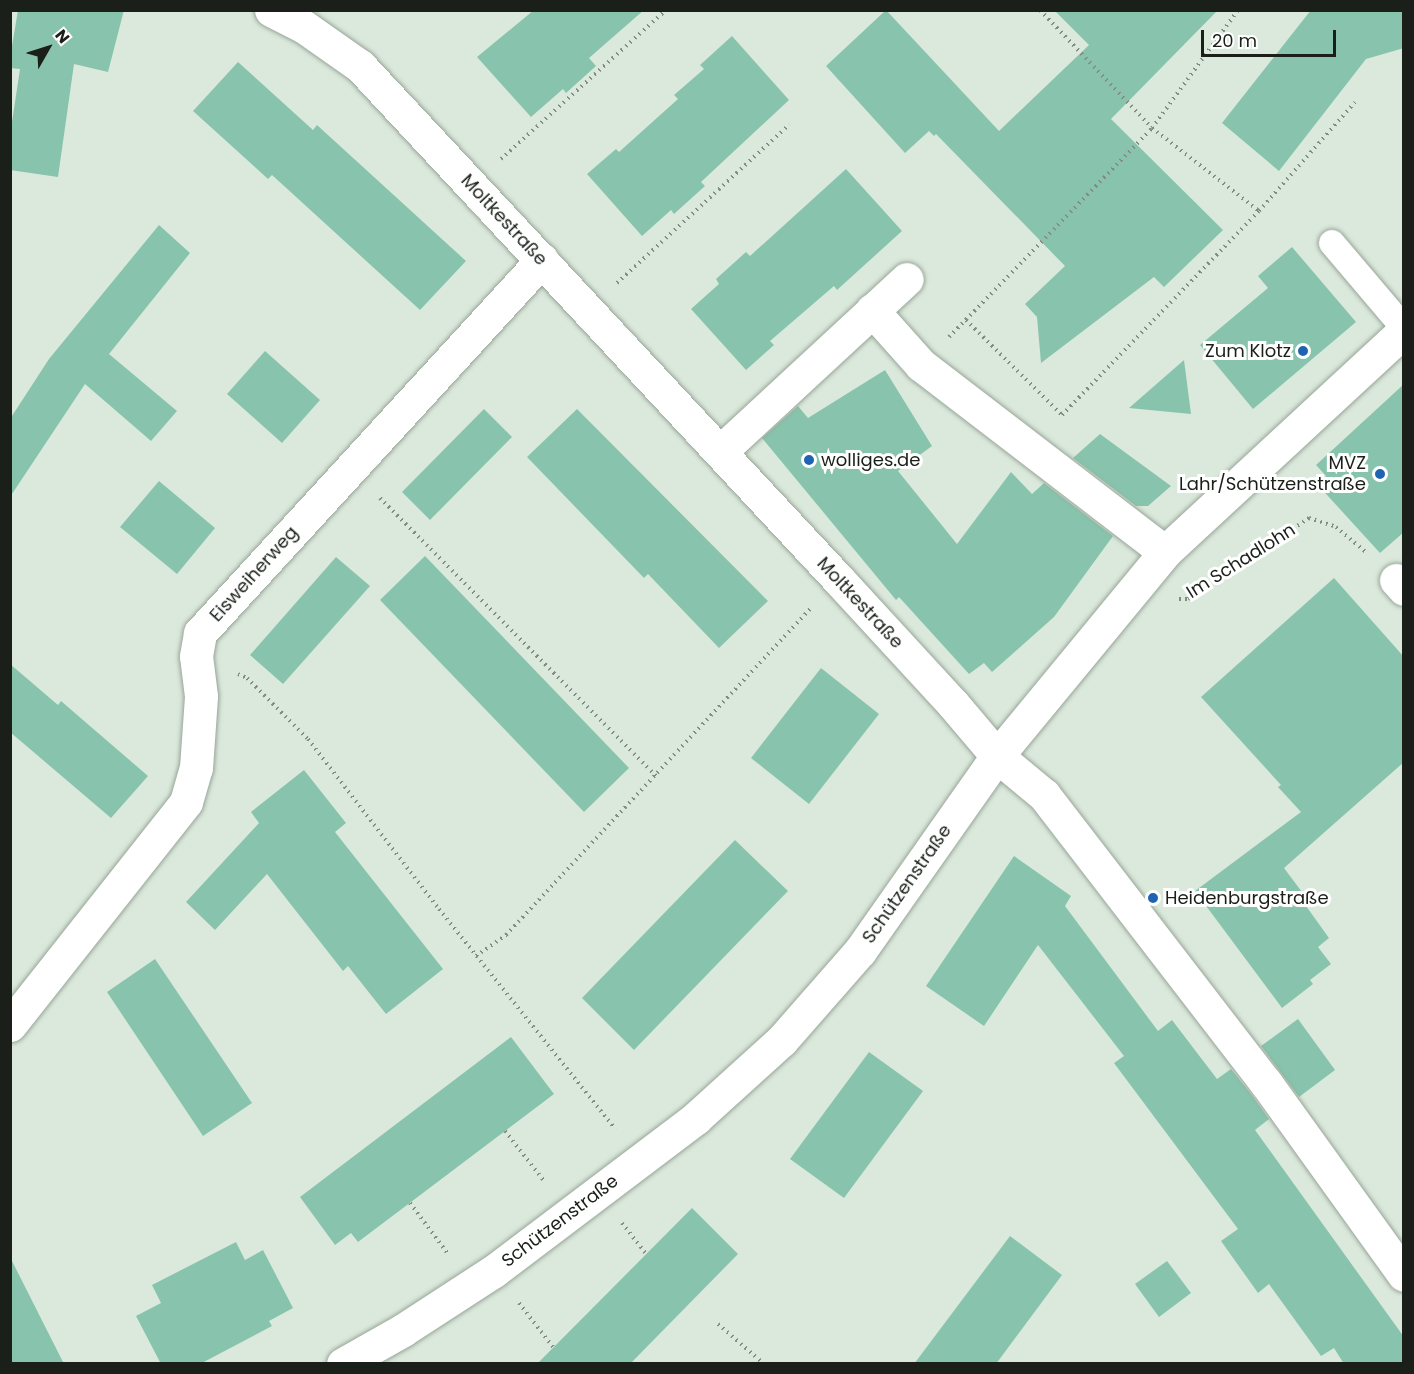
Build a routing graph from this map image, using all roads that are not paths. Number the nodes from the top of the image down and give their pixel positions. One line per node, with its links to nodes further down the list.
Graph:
1 (271, 10): 3 (street, Moltkestraße)
2 (1332, 243): 6 (lane)
3 (542, 260): 7 (street, Moltkestraße); 10 (street, Eisweiherweg)
4 (907, 279): 5 (street)
5 (872, 310): 7 (street); 8 (street)
6 (1404, 330): 8 (street, Schützenstraße)
7 (721, 452): 9 (street, Moltkestraße)
8 (1165, 552): 9 (street, Schützenstraße)
9 (997, 756): 11 (street); 12 (street, Schützenstraße)
10 (10, 1025)
11 (1404, 1275)
12 (343, 1364)

